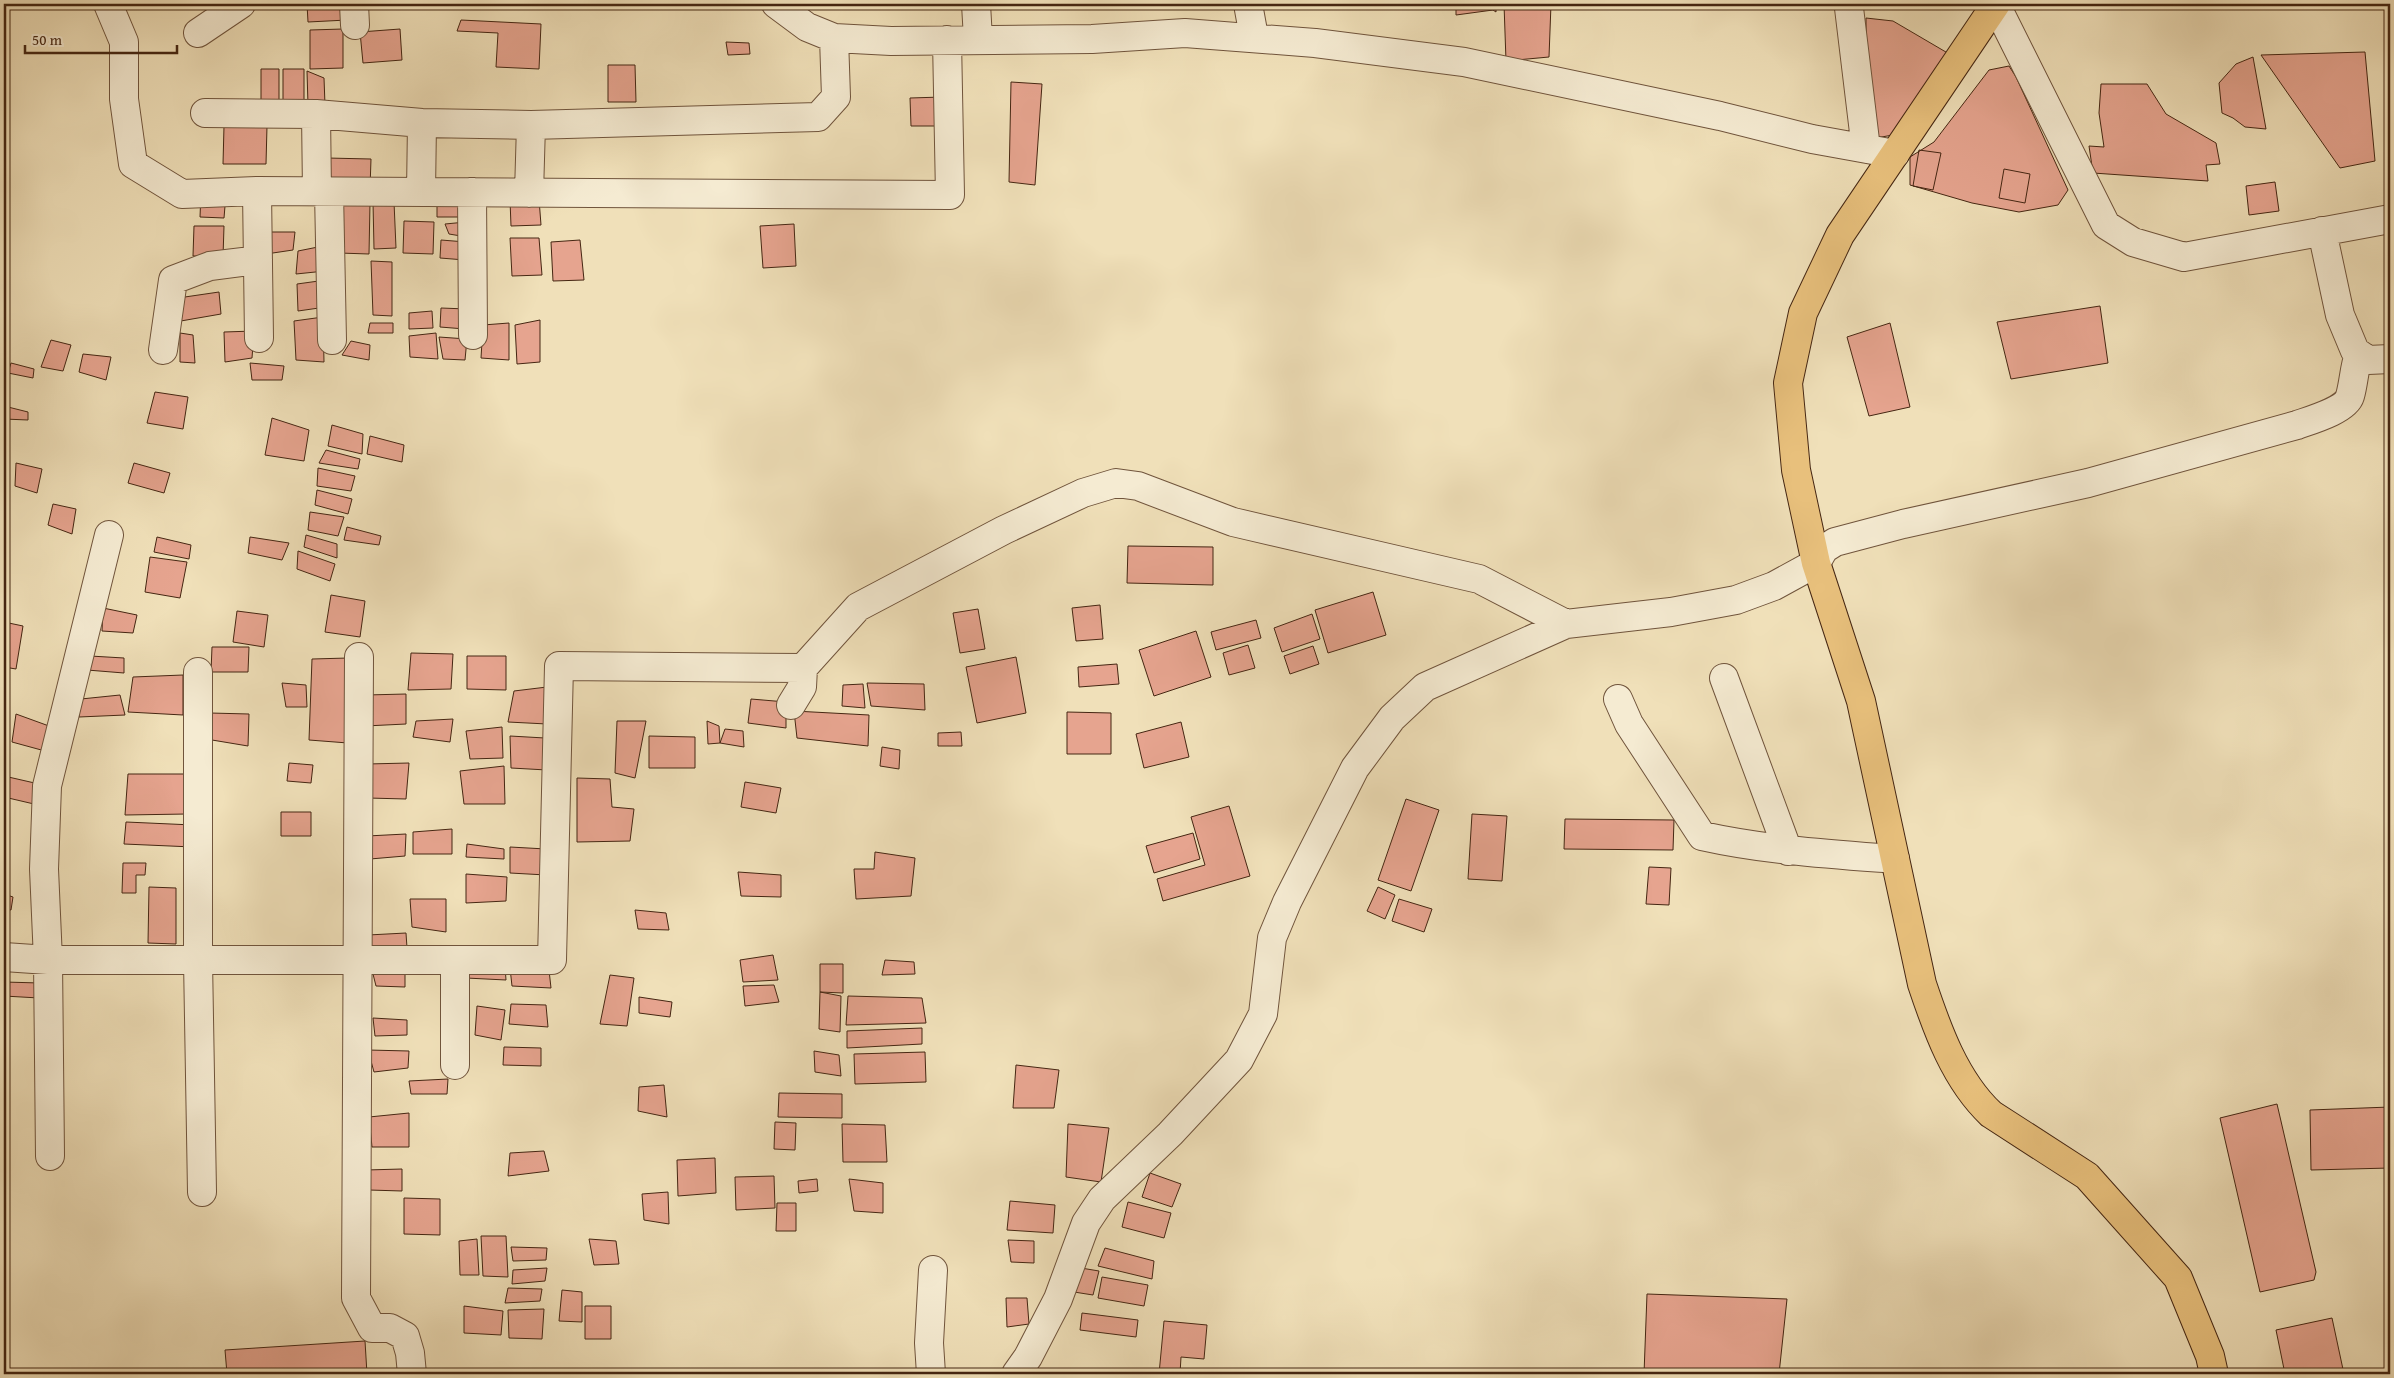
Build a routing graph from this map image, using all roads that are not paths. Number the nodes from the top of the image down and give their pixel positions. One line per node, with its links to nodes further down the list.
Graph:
1 (108, 4): 19 (street)
2 (240, 4): 8 (street)
3 (776, 4): 10 (street)
4 (976, 4): 11 (street)
5 (1248, 4): 9 (street)
6 (1996, 4): 18 (main road); 25 (street)
7 (1849, 8): 17 (street)
8 (198, 33)
9 (1254, 37): 11 (street); 17 (street)
10 (834, 38): 12 (street); 16 (street)
11 (978, 39): 12 (street)
12 (948, 40): 23 (street)
13 (205, 113): 14 (street)
14 (316, 114): 15 (street); 20 (street)
15 (422, 123): 16 (street); 21 (street)
16 (531, 125): 23 (street)
17 (1866, 149): 18 (street)
18 (1895, 154): 34 (main road)
19 (257, 191): 20 (street); 26 (street)
20 (323, 192): 21 (street); 29 (street)
21 (421, 192): 22 (street)
22 (472, 192): 23 (street); 27 (street)
23 (529, 193)
24 (2390, 219): 25 (street)
25 (2322, 231): 31 (street)
26 (258, 260): 28 (street); 30 (street)
27 (472, 335)
28 (259, 338)
29 (332, 340)
30 (163, 350)
31 (2359, 354): 32 (street); 34 (street)
32 (2390, 359)
33 (109, 535): 46 (street)
34 (1816, 562): 35 (street); 43 (main road)
35 (1566, 624): 37 (street); 55 (street)
36 (359, 657): 45 (street)
37 (803, 668): 41 (street); 48 (street)
38 (198, 672): 47 (street)
39 (1724, 678): 42 (street)
40 (1618, 699): 42 (street)
41 (790, 705)
42 (1788, 851): 43 (street)
43 (1895, 860): 56 (main road)
44 (4, 957): 46 (street)
45 (356, 959): 47 (street); 48 (street); 53 (street)
46 (48, 960): 47 (street); 50 (street)
47 (198, 960): 51 (street)
48 (456, 962): 49 (street)
49 (455, 1065)
50 (50, 1156)
51 (202, 1192)
52 (933, 1270): 54 (street)
53 (412, 1374)
54 (931, 1374)
55 (1016, 1374)
56 (2214, 1374)

